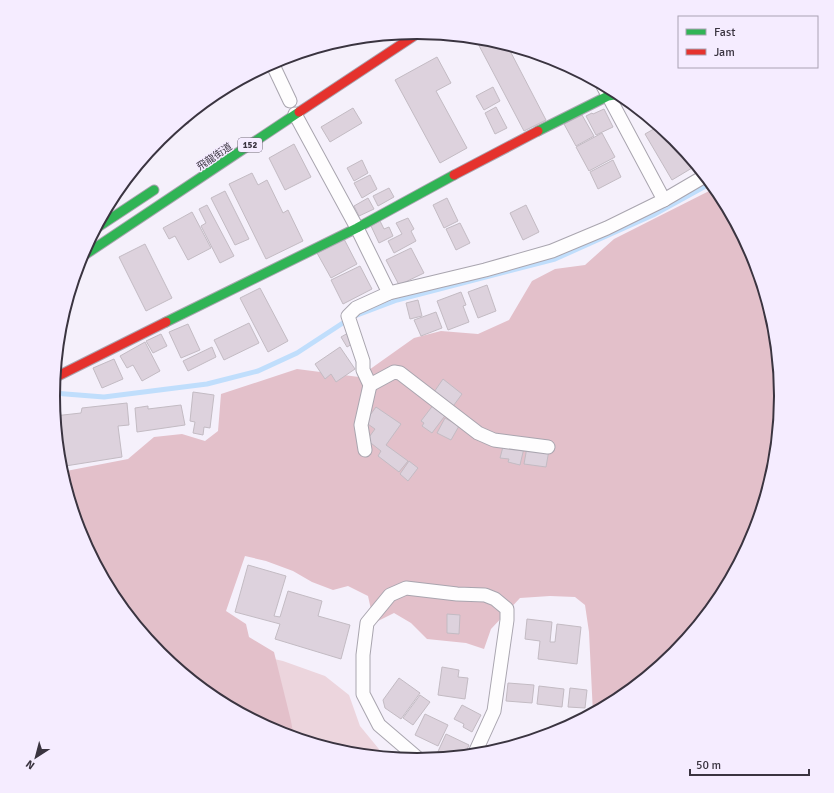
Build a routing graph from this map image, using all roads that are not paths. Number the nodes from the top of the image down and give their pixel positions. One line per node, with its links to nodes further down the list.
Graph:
1 (409, 39): 6 (main road, 飛龍街道 / 152)
2 (275, 69): 5 (street)
3 (611, 96): 11 (main road)
4 (616, 99): 9 (street)
5 (290, 101)
6 (295, 114): 11 (street); 12 (main road, 飛龍街道 / 152)
7 (701, 179): 9 (street)
8 (160, 186): 10 (main road)
9 (664, 200): 13 (street)
10 (104, 223)
11 (357, 228): 13 (street); 14 (main road)
12 (91, 251)
13 (389, 293): 15 (street)
14 (60, 375)
15 (370, 385): 16 (street); 17 (street)
16 (548, 447)
17 (365, 450)
18 (477, 749): 19 (street)
19 (413, 754)

